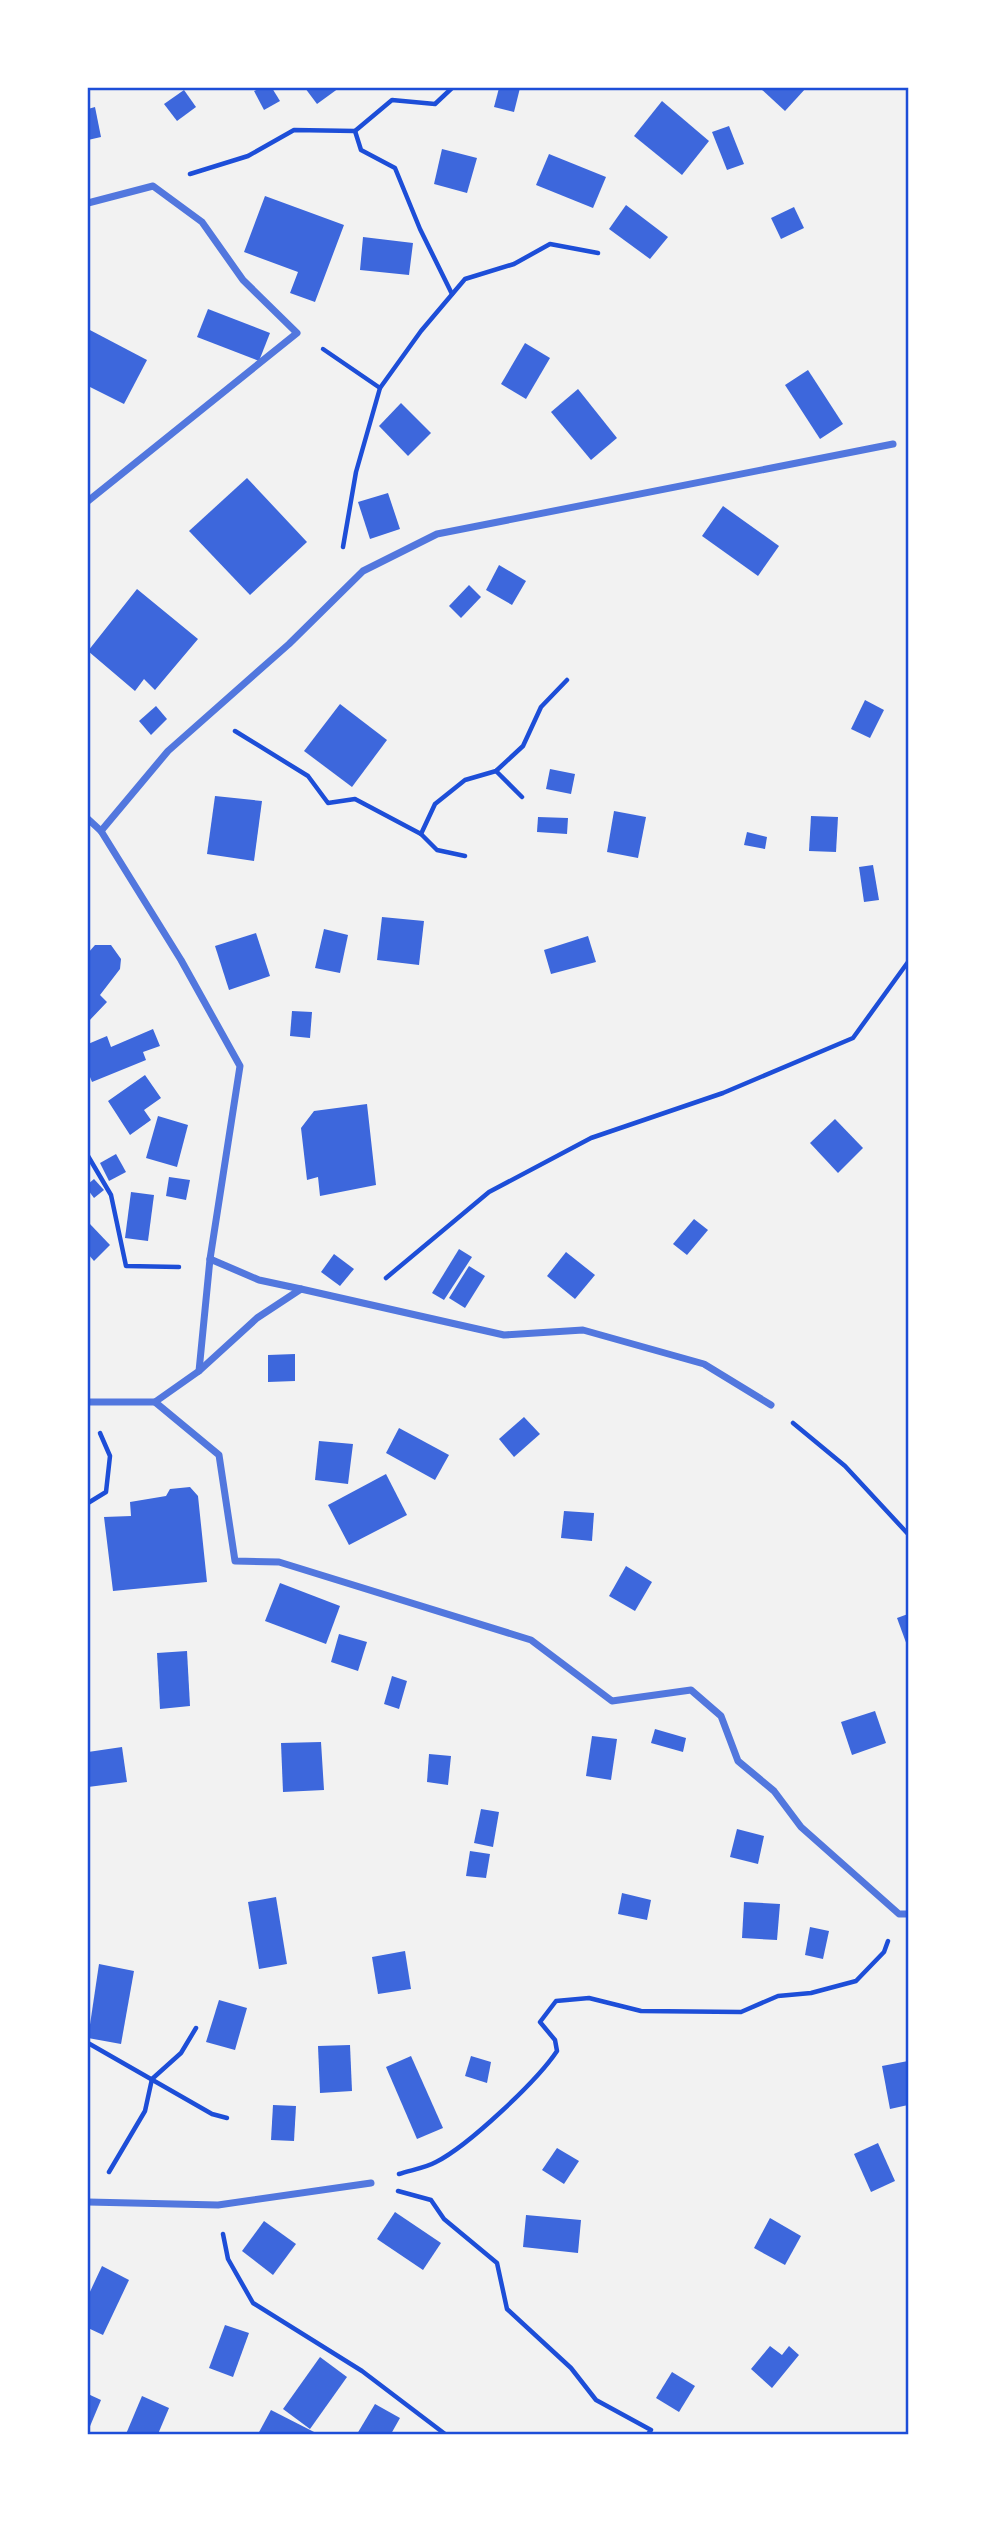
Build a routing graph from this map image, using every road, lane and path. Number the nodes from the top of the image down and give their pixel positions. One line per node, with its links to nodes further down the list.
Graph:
1 (452, 88): 2 (path)
2 (355, 131): 3 (path); 6 (path)
3 (153, 186): 4 (street); 7 (street)
4 (88, 204)
5 (598, 253): 6 (path)
6 (452, 294): 8 (path)
7 (297, 333): 8 (path); 10 (street)
8 (380, 388): 11 (path)
9 (893, 443): 13 (street)
10 (88, 501)
11 (342, 556)
12 (566, 680): 14 (path)
13 (210, 715): 17 (street); 18 (path)
14 (496, 771): 15 (path); 18 (path)
15 (522, 797)
16 (88, 819): 17 (street)
17 (101, 831): 22 (street)
18 (421, 834): 19 (path)
19 (465, 856)
20 (908, 962): 25 (path)
21 (88, 1156): 24 (path)
22 (210, 1259): 23 (street); 24 (street)
23 (301, 1289): 25 (street); 26 (street)
24 (207, 1290): 26 (street)
25 (358, 1301): 29 (street)
26 (199, 1371): 28 (street)
27 (88, 1402): 28 (street)
28 (155, 1402): 33 (street)
29 (771, 1405): 32 (path)
30 (96, 1424): 31 (path)
31 (88, 1503)
32 (908, 1534)
33 (899, 1914): 34 (street); 40 (path)
34 (908, 1914)
35 (196, 2028): 37 (path)
36 (88, 2043): 37 (path)
37 (152, 2079): 38 (path); 39 (path)
38 (228, 2118)
39 (107, 2176)
40 (371, 2183): 42 (street); 44 (path)
41 (88, 2202): 42 (street)
42 (218, 2205): 43 (path)
43 (445, 2434)
44 (648, 2434)

